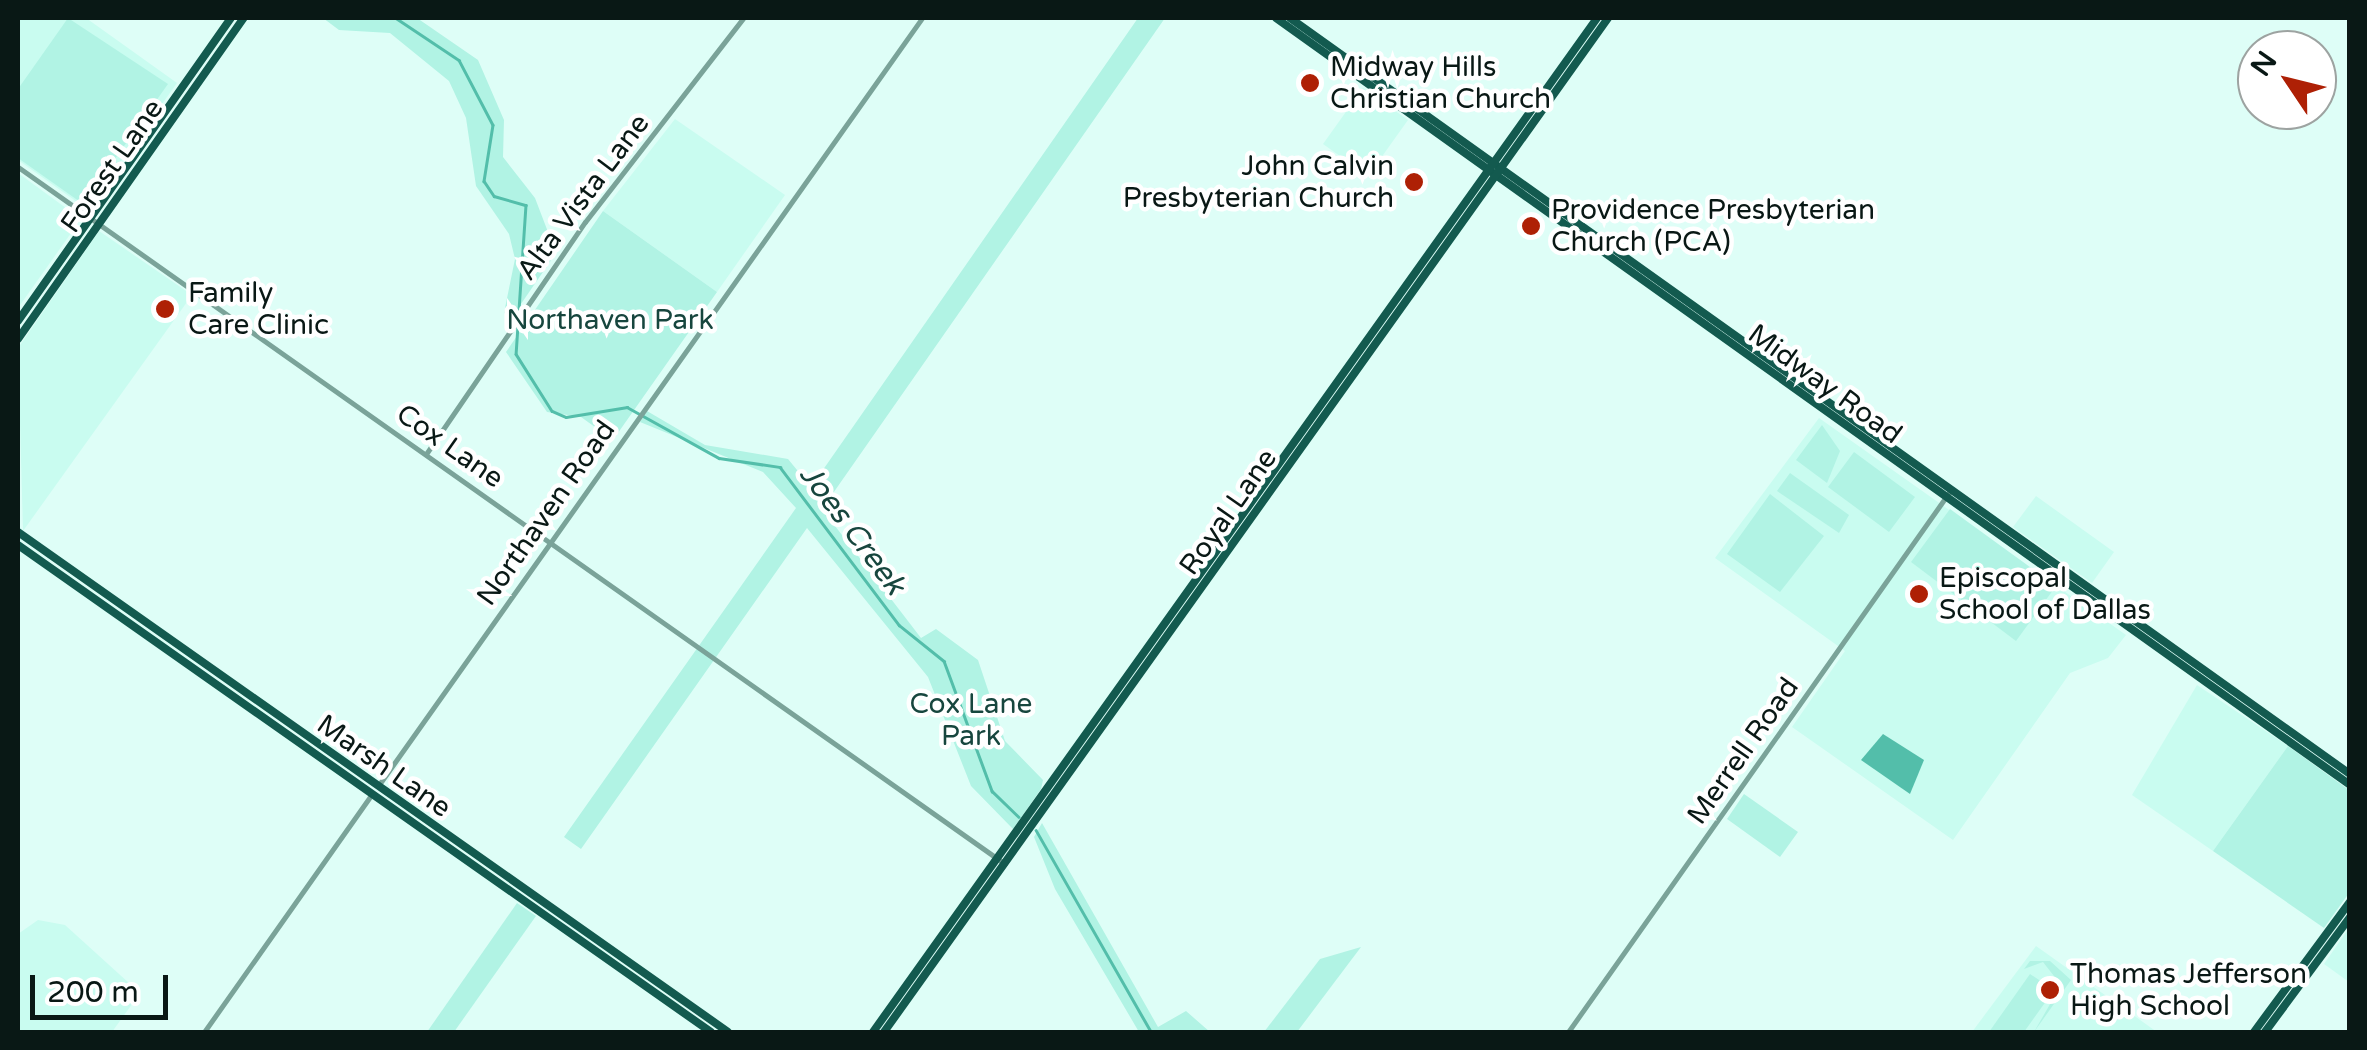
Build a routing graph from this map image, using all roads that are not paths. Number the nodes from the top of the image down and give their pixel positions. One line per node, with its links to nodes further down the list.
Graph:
1 (230, 18): 11 (main road, Forest Lane)
2 (244, 18): 12 (main road, Forest Lane)
3 (743, 18): 17 (street, Alta Vista Lane)
4 (922, 18): 20 (street, Northaven Road)
5 (1276, 18): 10 (main road, Midway Road)
6 (1290, 18): 10 (main road, Midway Road)
7 (1597, 18): 10 (main road, Royal Lane)
8 (1608, 18): 10 (main road, Royal Lane)
9 (18, 167): 11 (street, Cox Lane)
10 (1495, 168): 18 (main road, Midway Road); 26 (main road, Royal Lane)
11 (90, 218): 12 (street, Cox Lane); 13 (main road, Forest Lane)
12 (98, 224): 14 (main road, Forest Lane); 17 (street, Cox Lane)
13 (39, 290): 14 (main road); 15 (main road, Forest Lane)
14 (48, 296): 16 (main road, Forest Lane)
15 (18, 321)
16 (18, 339)
17 (426, 454): 20 (street, Cox Lane)
18 (1948, 494): 22 (main road, Midway Road); 35 (street, Merrell Road)
19 (18, 532): 25 (main road, Marsh Lane)
20 (549, 542): 25 (street, Northaven Road); 26 (street, Cox Lane)
21 (18, 545): 25 (main road, Marsh Lane)
22 (2257, 714): 23 (main road, Midway Road); 24 (main road, Midway Road)
23 (2350, 774)
24 (2350, 785)
25 (373, 792): 30 (street, Northaven Road); 31 (main road, Marsh Lane); 32 (main road, Marsh Lane)
26 (1001, 861): 29 (main road, Royal Lane)
27 (2350, 902): 36 (main road)
28 (2350, 917): 37 (main road)
29 (892, 1014): 33 (main road, Royal Lane); 34 (main road, Royal Lane)
30 (204, 1032)
31 (710, 1032)
32 (728, 1032)
33 (873, 1032)
34 (884, 1032)
35 (1568, 1032)
36 (2254, 1032)
37 (2265, 1032)

